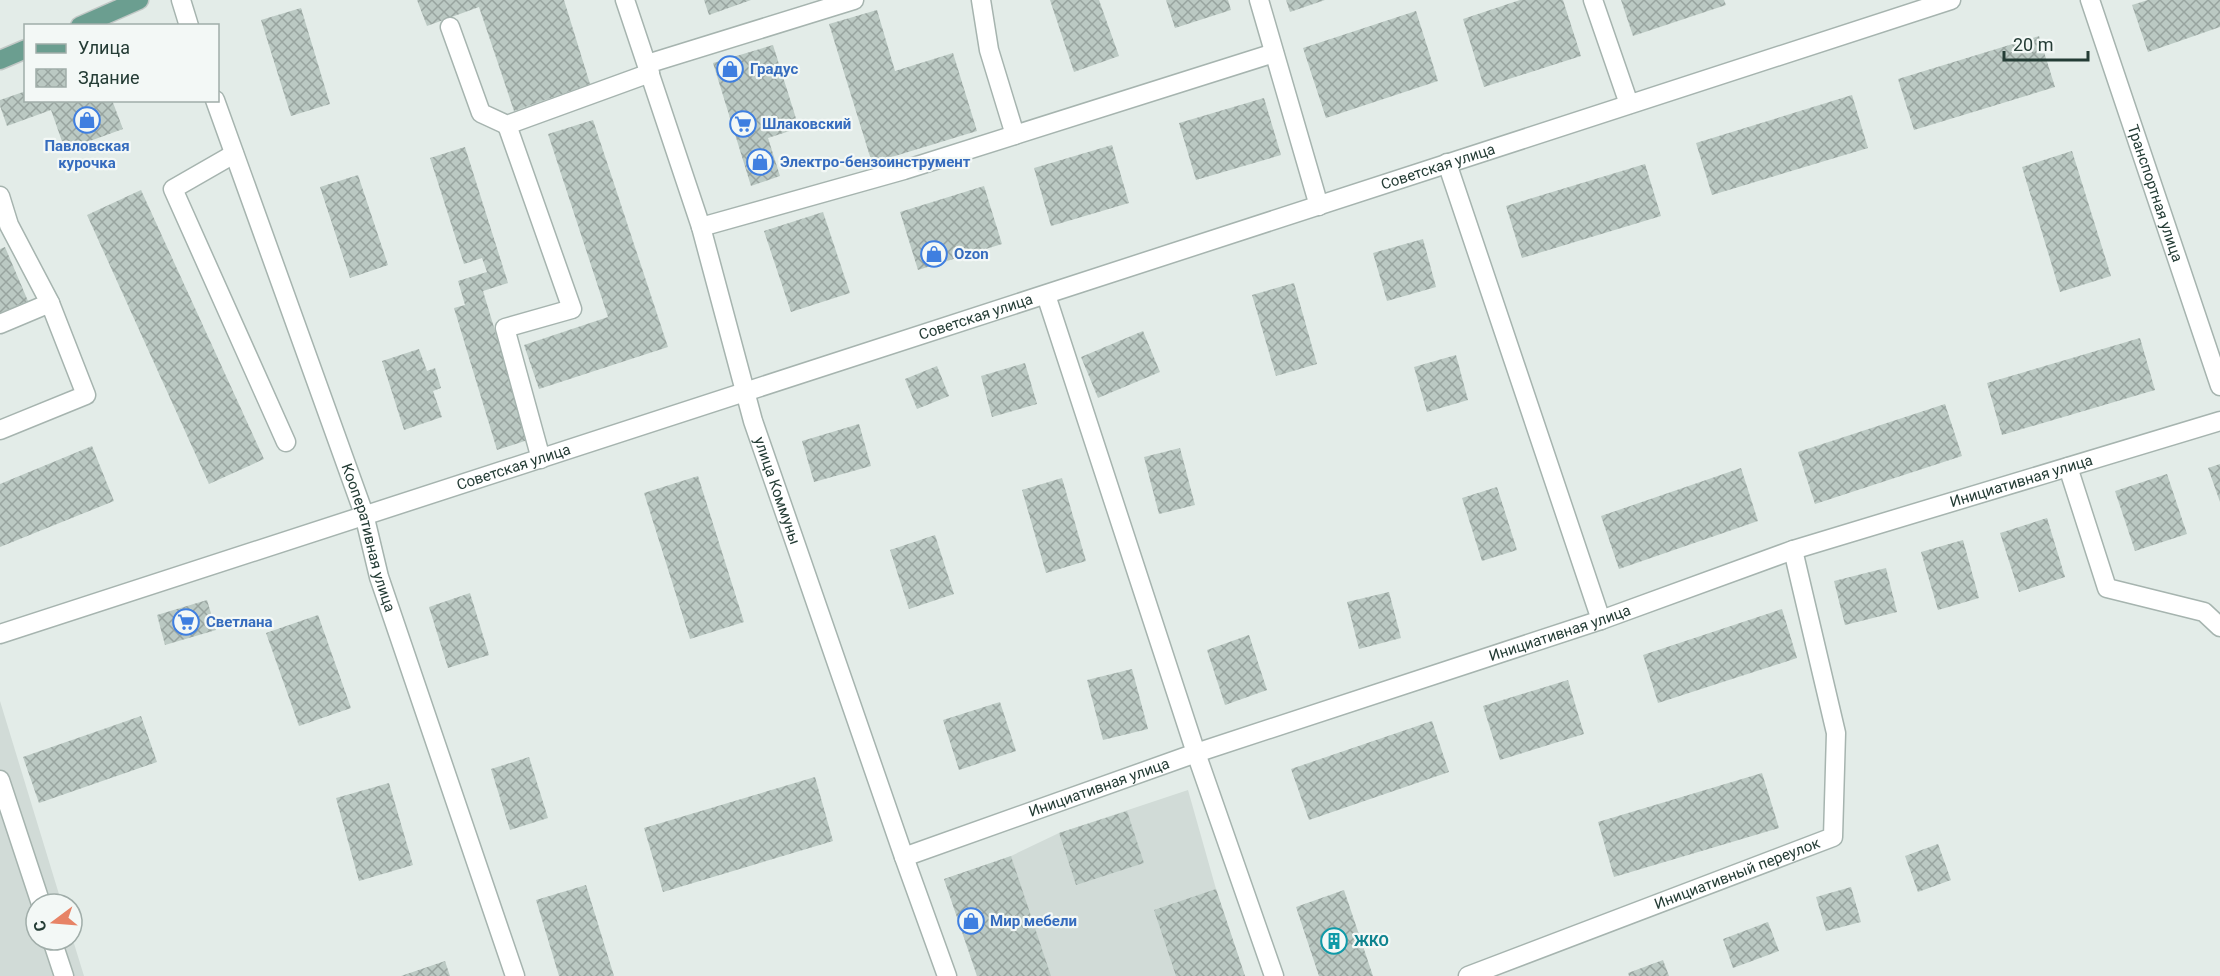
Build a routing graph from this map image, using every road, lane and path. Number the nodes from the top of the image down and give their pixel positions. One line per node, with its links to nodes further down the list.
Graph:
1 (139, 0): 10 (main road)
2 (181, 0): 11 (street)
3 (625, 0): 16 (street, улица Коммуны)
4 (854, 0): 16 (street)
5 (981, 0): 20 (street)
6 (1259, 0): 14 (street)
7 (1593, 0): 18 (street)
8 (2090, 0): 29 (street, Транспортная улица)
9 (1943, 1): 18 (street, Советская улица)
10 (85, 24)
11 (188, 24)
12 (450, 27): 19 (street)
13 (24, 50): 15 (main road)
14 (1274, 53): 20 (street); 24 (street)
15 (0, 60)
16 (648, 68): 19 (street); 25 (street, улица Коммуны)
17 (216, 102): 21 (street, Кооперативная улица)
18 (1629, 104): 22 (street, Советская улица)
19 (507, 125): 34 (street)
20 (1015, 135): 25 (street)
21 (234, 154): 33 (street); 36 (street, Кооперативная улица)
22 (1447, 163): 24 (street, Советская улица); 38 (street)
23 (0, 196): 27 (street)
24 (1319, 206): 26 (street, Советская улица)
25 (701, 227): 30 (street, улица Коммуны)
26 (1046, 295): 30 (street, Советская улица); 41 (street)
27 (50, 303): 28 (street); 32 (street)
28 (0, 324)
29 (2220, 386)
30 (744, 391): 34 (street, Советская улица); 43 (street, улица Коммуны)
31 (2220, 422): 35 (street, Инициативная улица)
32 (0, 430)
33 (286, 442)
34 (541, 459): 36 (street, Советская улица)
35 (2068, 467): 37 (street, Инициативная улица); 39 (street)
36 (364, 514): 40 (street, Советская улица); 47 (street, Кооперативная улица)
37 (1793, 550): 38 (street, Инициативная улица); 50 (street, Инициативный переулок)
38 (1601, 620): 41 (street, Инициативная улица)
39 (2220, 627)
40 (0, 634)
41 (1196, 753): 43 (street, Инициативная улица); 49 (street)
42 (0, 780): 44 (street)
43 (904, 857): 48 (street, улица Коммуны)
44 (37, 892)
45 (56, 952): 46 (street)
46 (64, 976)
47 (515, 976)
48 (947, 976)
49 (1274, 976)
50 (1468, 976)

